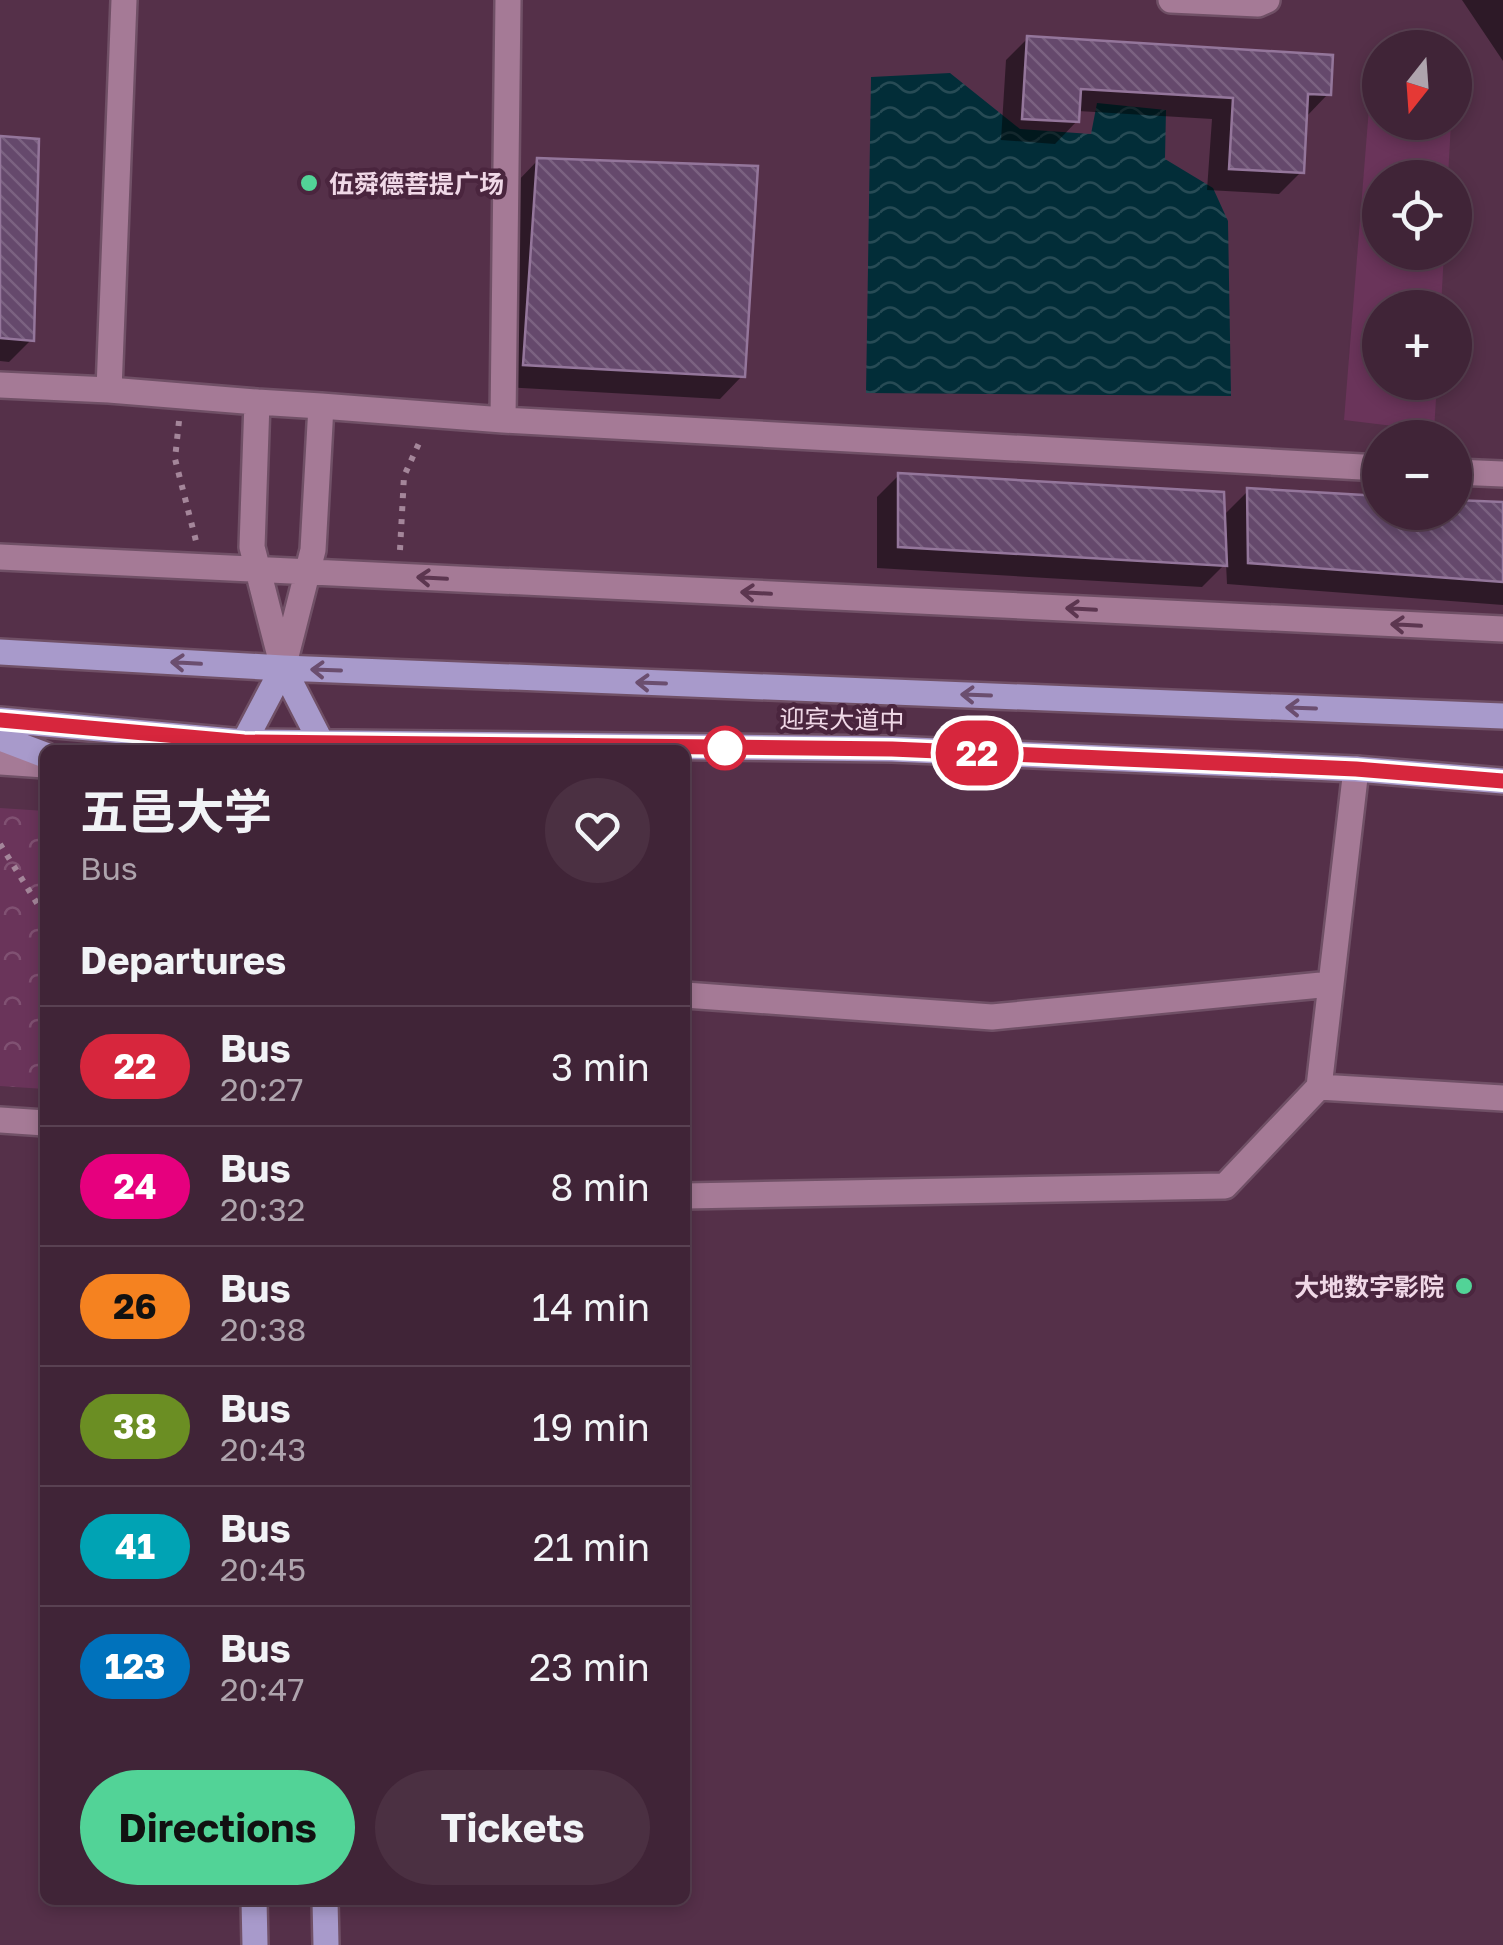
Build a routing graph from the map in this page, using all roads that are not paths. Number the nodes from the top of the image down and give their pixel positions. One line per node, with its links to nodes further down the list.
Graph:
1 (124, 0): 6 (street)
2 (508, 0): 9 (street)
3 (1171, 0): 4 (street)
4 (1267, 0)
5 (0, 384): 6 (street)
6 (109, 390): 7 (street)
7 (256, 402): 8 (street); 14 (street)
8 (321, 406): 9 (street); 15 (street)
9 (503, 420): 10 (street)
10 (1362, 467)
11 (1472, 473): 12 (street)
12 (1503, 474)
13 (0, 557): 14 (street)
14 (255, 558): 15 (street); 18 (street)
15 (310, 560): 16 (street, one-way to 15); 18 (street)
16 (1503, 629)
17 (0, 652): 18 (main road, 迎宾大道中, one-way to 17)
18 (283, 668): 19 (main road, 迎宾大道中, one-way to 18); 23 (main road); 24 (main road)
19 (1503, 716)
20 (0, 720): 22 (main road, 迎宾大道中)
21 (0, 738): 26 (main road)
22 (235, 745)
23 (244, 745)
24 (323, 745)
25 (690, 749): 29 (main road, 迎宾大道中)
26 (40, 753)
27 (0, 762): 28 (street)
28 (40, 764)
29 (1356, 769): 30 (main road, 迎宾大道中); 31 (street)
30 (1503, 781)
31 (1331, 984): 32 (street); 33 (street)
32 (690, 995)
33 (1319, 1087): 34 (street); 37 (street)
34 (1503, 1098)
35 (0, 1120): 36 (street)
36 (40, 1124)
37 (690, 1196)
38 (254, 1905): 40 (main road)
39 (326, 1905): 41 (main road)
40 (254, 1945)
41 (326, 1945)

